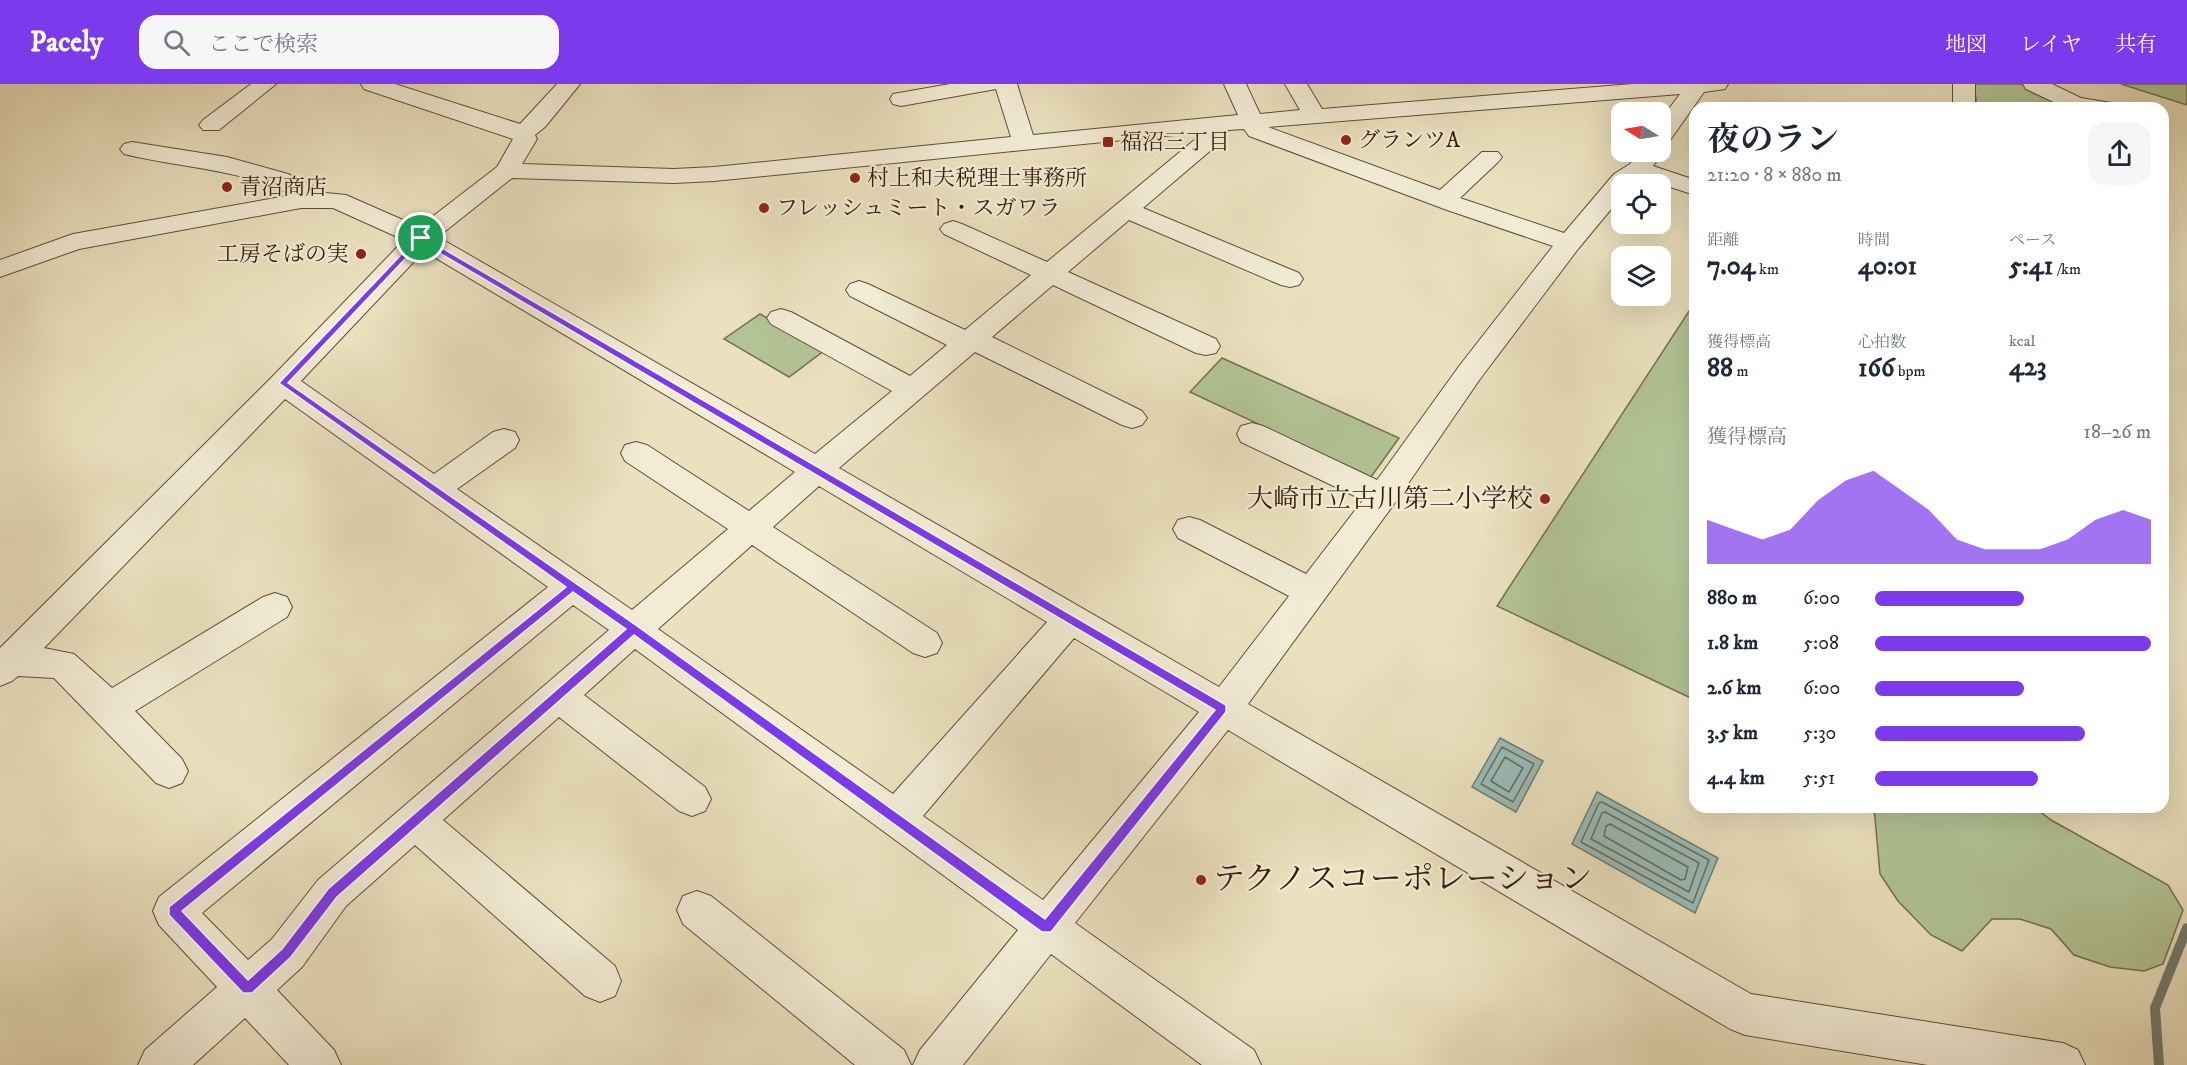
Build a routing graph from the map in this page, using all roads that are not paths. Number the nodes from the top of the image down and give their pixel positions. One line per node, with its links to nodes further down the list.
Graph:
1 (265, 84): 20 (street)
2 (372, 84): 22 (street)
3 (569, 84): 22 (street)
4 (990, 84): 12 (street)
5 (1006, 84): 23 (street)
6 (1235, 84): 18 (street)
7 (1296, 84): 17 (street)
8 (1964, 84): 14 (street)
9 (2034, 84): 15 (street)
10 (1707, 85): 11 (street); 13 (street)
11 (1665, 86): 17 (street)
12 (901, 99)
13 (1692, 102)
14 (1964, 102)
15 (2068, 102)
16 (1689, 105): 21 (street)
17 (1315, 116): 18 (street)
18 (1253, 121): 19 (street); 30 (street)
19 (1218, 124): 23 (street); 32 (street)
20 (211, 125)
21 (1671, 126)
22 (523, 133): 28 (street)
23 (1024, 143): 28 (street)
24 (132, 148): 31 (street)
25 (1490, 157): 30 (street)
26 (1643, 162): 35 (street)
27 (1649, 162): 29 (street)
28 (506, 171): 34 (street)
29 (1689, 185)
30 (1444, 200): 35 (street)
31 (321, 201): 34 (street); 36 (street)
32 (1126, 210): 37 (street); 38 (street)
33 (953, 229): 37 (street)
34 (421, 238): 43 (street); 49 (street)
35 (1569, 243): 51 (street)
36 (0, 269)
37 (1050, 273): 41 (street); 42 (street)
38 (1290, 279)
39 (859, 290): 41 (street)
40 (781, 318): 44 (street)
41 (970, 341): 44 (street); 45 (street)
42 (1206, 346)
43 (283, 383): 50 (street); 60 (street)
44 (913, 390): 49 (street)
45 (1132, 418)
46 (1252, 434): 51 (street)
47 (504, 440): 50 (street)
48 (636, 453): 52 (street)
49 (818, 469): 52 (street); 57 (street)
50 (435, 489): 54 (street)
51 (1383, 496): 55 (street)
52 (750, 528): 58 (street); 59 (street)
53 (1189, 529): 55 (street)
54 (572, 587): 58 (street); 71 (street)
55 (1311, 592): 63 (street)
56 (275, 607): 62 (street)
57 (1071, 618): 63 (street); 66 (street)
58 (633, 629): 61 (street); 66 (street)
59 (925, 643)
60 (5, 666): 62 (street)
61 (558, 696): 65 (street); 67 (street)
62 (110, 708): 64 (street)
63 (1223, 709): 69 (street); 77 (street)
64 (169, 771)
65 (692, 800)
66 (897, 818): 69 (street)
67 (417, 822): 70 (street); 71 (street)
68 (697, 910): 74 (street)
69 (1047, 927): 75 (street); 76 (street)
70 (600, 981)
71 (247, 989): 72 (street); 73 (street)
72 (160, 1065)
73 (319, 1065)
74 (889, 1065)
75 (935, 1065)
76 (1239, 1065)
77 (2063, 1065)

